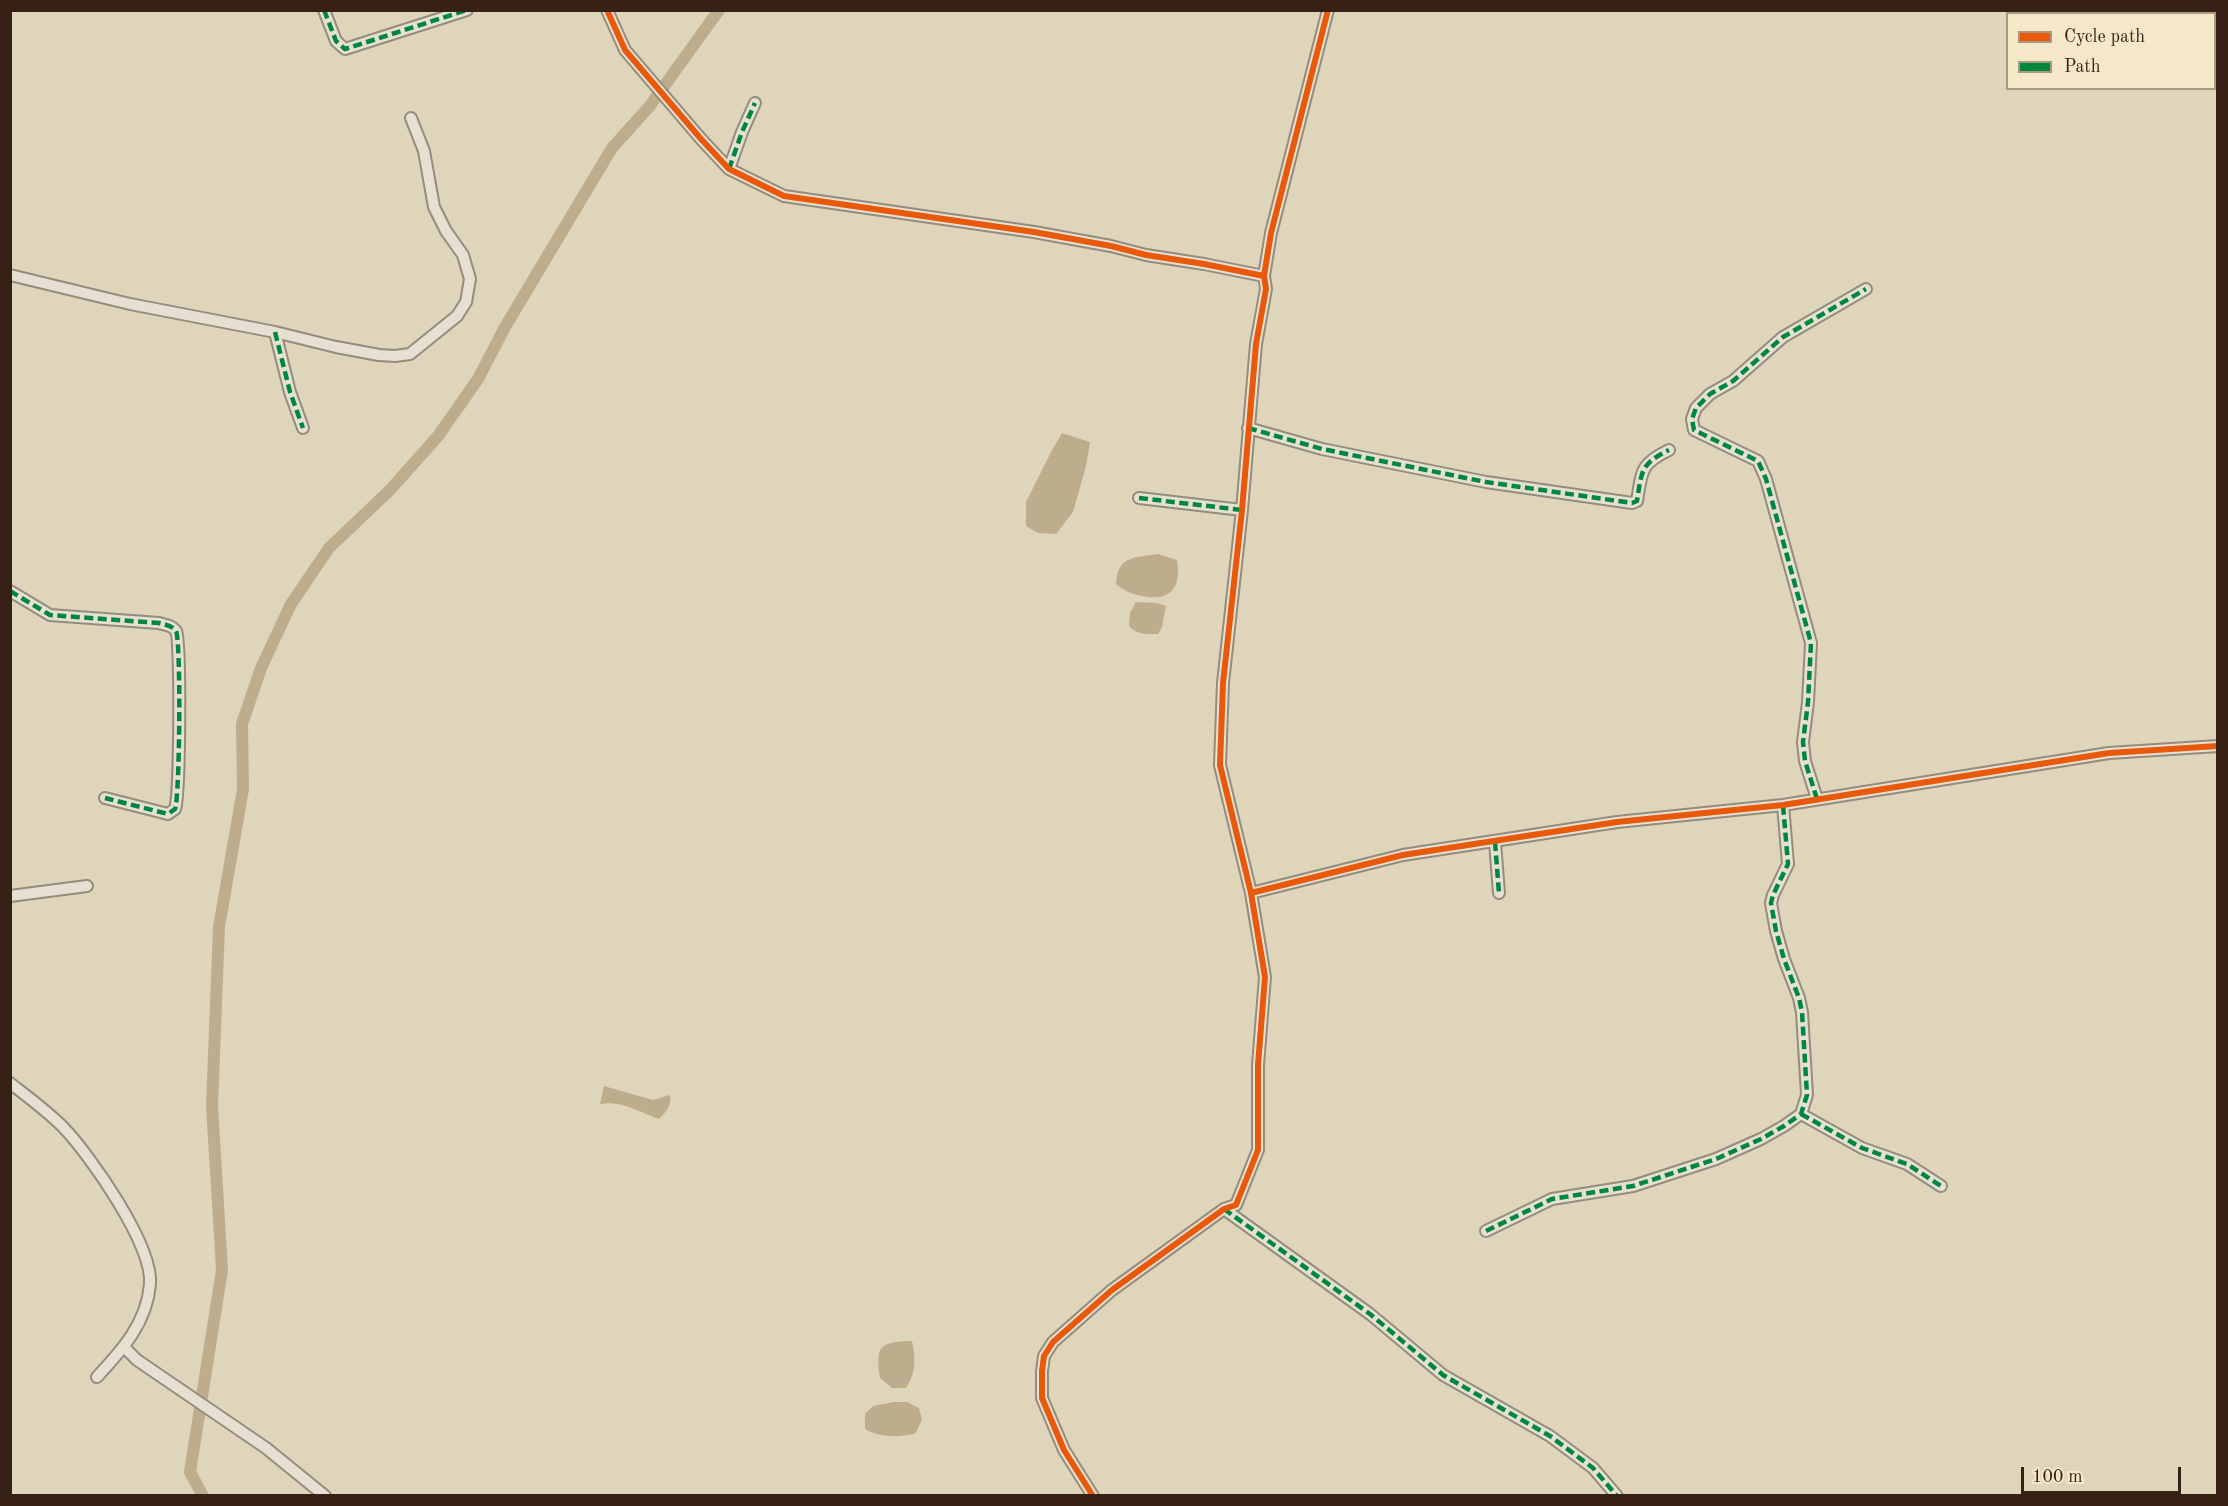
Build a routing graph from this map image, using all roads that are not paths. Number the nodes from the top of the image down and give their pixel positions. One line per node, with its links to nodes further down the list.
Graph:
1 (324, 10): 2 (street)
2 (467, 10)
3 (607, 10): 7 (street)
4 (1328, 10): 9 (street)
5 (755, 103): 7 (street)
6 (411, 118): 11 (street)
7 (729, 169): 9 (street)
8 (10, 275): 11 (street)
9 (1264, 276): 13 (street)
10 (1866, 289): 20 (street)
11 (275, 332): 12 (street)
12 (303, 428)
13 (1248, 428): 14 (street); 16 (street)
14 (1669, 450)
15 (1139, 498): 16 (street)
16 (1242, 510): 24 (street)
17 (10, 591): 19 (street)
18 (2217, 746): 20 (street)
19 (105, 798)
20 (1817, 799): 21 (street)
21 (1783, 805): 22 (street); 28 (street)
22 (1496, 842): 24 (street); 25 (street)
23 (87, 886): 26 (street)
24 (1251, 893): 30 (street)
25 (1499, 893)
26 (10, 896)
27 (10, 1083): 32 (street)
28 (1801, 1114): 29 (street); 31 (street)
29 (1941, 1186)
30 (1224, 1209): 35 (street); 36 (street)
31 (1486, 1231)
32 (124, 1347): 33 (street); 34 (street)
33 (97, 1377)
34 (325, 1496)
35 (1094, 1496)
36 (1617, 1496)

